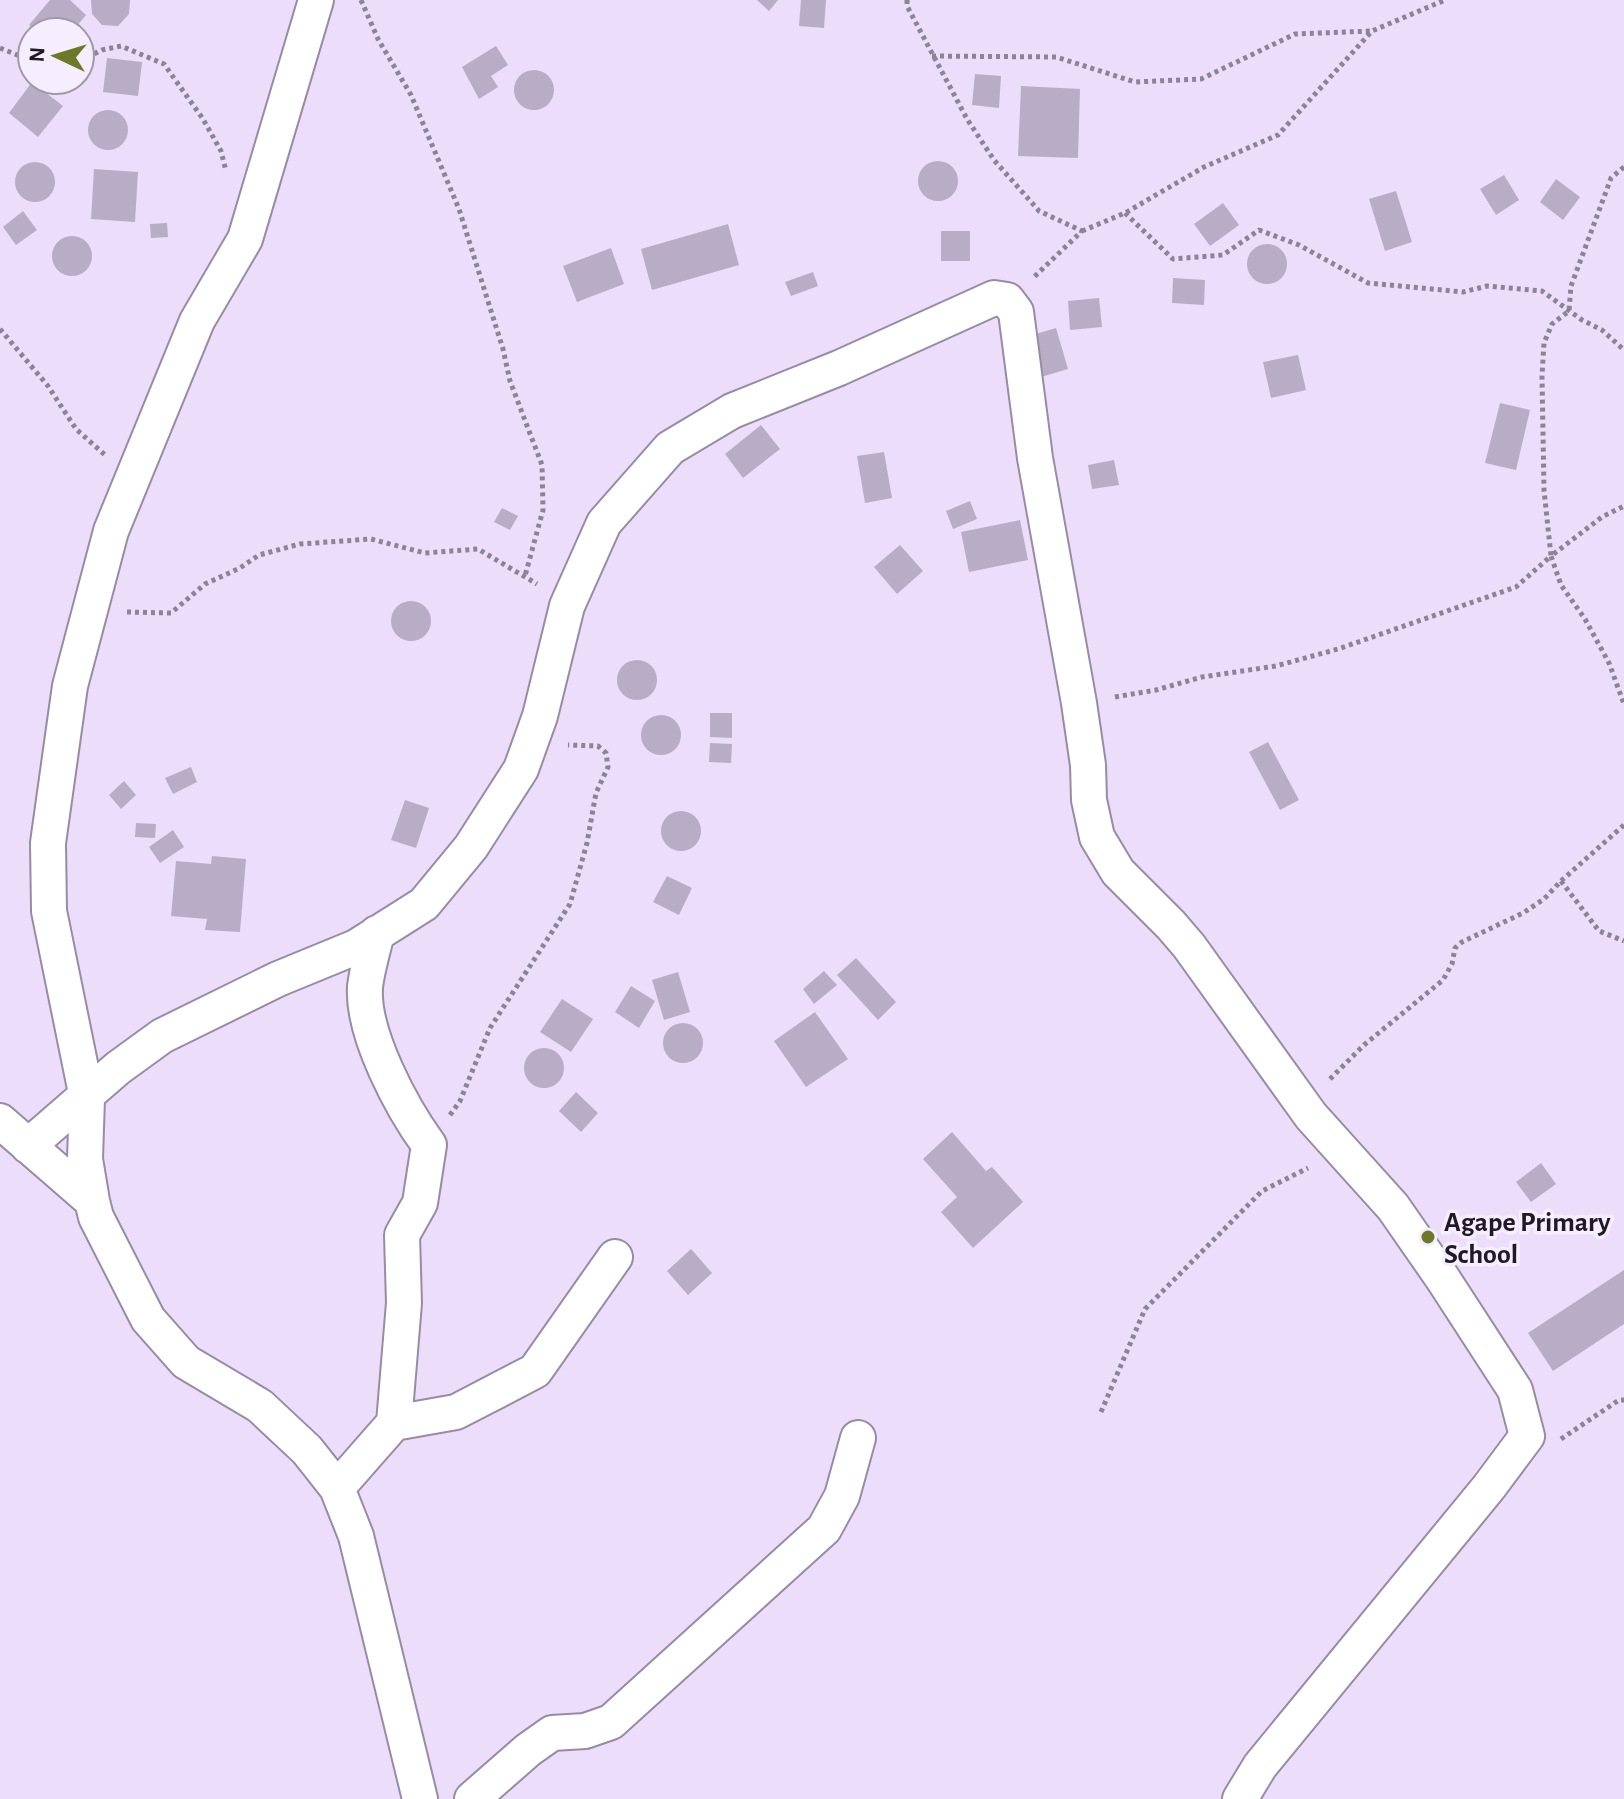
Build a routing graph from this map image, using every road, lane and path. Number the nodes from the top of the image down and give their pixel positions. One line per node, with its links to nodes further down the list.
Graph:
1 (316, 0): 16 (street)
2 (361, 0): 19 (path)
3 (907, 0): 7 (path)
4 (1445, 0): 5 (path)
5 (1372, 31): 7 (path); 10 (path)
6 (96, 53): 9 (path)
7 (932, 56): 11 (path)
8 (1624, 167): 13 (path)
9 (227, 175)
10 (1125, 213): 11 (path); 13 (path)
11 (1082, 231): 12 (path)
12 (1007, 300): 20 (street); 22 (street)
13 (1569, 311): 15 (path); 18 (path)
14 (0, 329): 16 (path)
15 (1624, 350)
16 (133, 480): 21 (street)
17 (1624, 506): 18 (path)
18 (1551, 556): 22 (path); 23 (path)
19 (525, 576): 20 (path); 21 (path)
20 (567, 606): 24 (street)
21 (88, 610): 29 (street)
22 (1079, 703): 30 (street)
23 (1624, 704)
24 (521, 769): 27 (street); 32 (path)
25 (1624, 825): 26 (path)
26 (1561, 881): 28 (path); 30 (path)
27 (377, 933): 29 (street); 32 (street)
28 (1624, 941)
29 (87, 1098): 33 (street); 35 (street)
30 (1304, 1105): 34 (street)
31 (0, 1121): 33 (street)
32 (429, 1145): 39 (street)
33 (28, 1146): 35 (street)
34 (1347, 1157): 38 (path); 40 (street)
35 (92, 1201): 42 (street)
36 (615, 1257): 39 (street)
37 (1624, 1400): 40 (path)
38 (1101, 1412)
39 (394, 1423): 42 (street)
40 (1527, 1436): 45 (street)
41 (858, 1438): 44 (street)
42 (337, 1488): 43 (street)
43 (420, 1799)
44 (472, 1799)
45 (1240, 1799)

